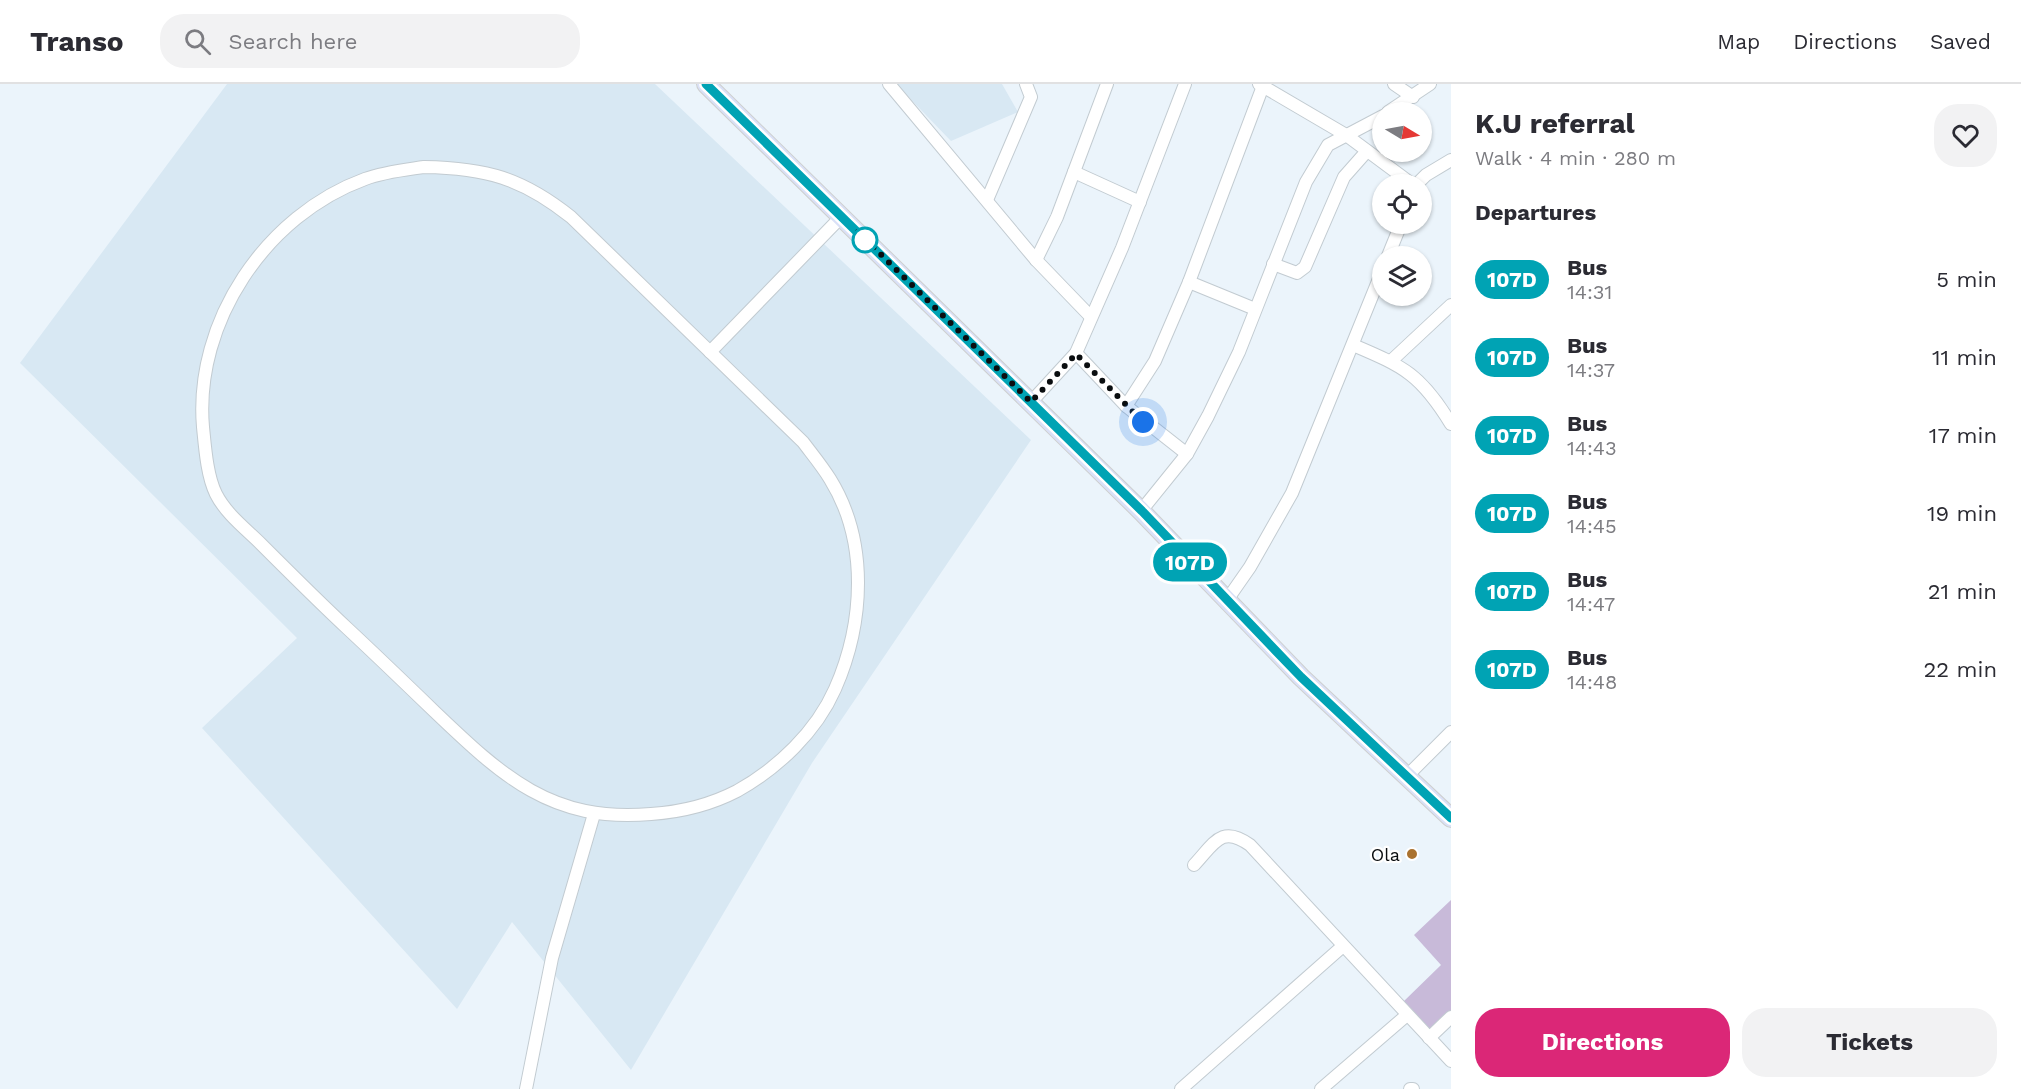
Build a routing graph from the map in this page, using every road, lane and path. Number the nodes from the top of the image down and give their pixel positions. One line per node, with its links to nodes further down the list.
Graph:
1 (706, 84): 22 (main road)
2 (889, 84): 20 (street)
3 (1026, 84): 10 (street)
4 (1037, 84): 10 (street)
5 (1107, 84): 17 (street)
6 (1185, 84): 21 (street)
7 (1394, 84): 11 (street)
8 (1430, 84): 11 (street)
9 (1261, 85): 14 (street); 25 (street)
10 (1031, 97): 20 (street)
11 (1413, 97): 12 (street)
12 (1405, 102)
13 (1372, 122): 14 (street)
14 (1346, 135): 15 (street); 24 (street)
15 (1367, 152): 18 (street); 24 (street)
16 (1451, 160): 19 (street)
17 (1074, 172): 21 (street); 23 (street)
18 (1398, 174)
19 (1428, 174)
20 (987, 200): 23 (street)
21 (1140, 202): 29 (street)
22 (842, 216): 31 (street); 34 (main road)
23 (1036, 260): 29 (street)
24 (1274, 264): 28 (street)
25 (1189, 282): 28 (street); 35 (street)
26 (1372, 297): 30 (street)
27 (1451, 305): 33 (street)
28 (1255, 309): 37 (street)
29 (1091, 317): 32 (street)
30 (1353, 345): 33 (street); 39 (street)
31 (710, 352): 42 (street); 42 (street)
32 (1076, 354): 34 (street); 35 (street)
33 (1391, 361): 36 (street)
34 (1031, 402): 38 (main road)
35 (1126, 406): 37 (street)
36 (1451, 424)
37 (1187, 454): 38 (street)
38 (1142, 511): 39 (main road)
39 (1227, 600): 41 (main road)
40 (1451, 732): 41 (street)
41 (1407, 777): 43 (main road)
42 (594, 814): 50 (street)
43 (1451, 818)
44 (1194, 865): 45 (street)
45 (1343, 946): 46 (street); 51 (street)
46 (1407, 1015): 48 (street); 52 (street)
47 (1451, 1017): 48 (street)
48 (1429, 1038): 49 (street)
49 (1451, 1061)
50 (526, 1089)
51 (1181, 1089)
52 (1321, 1089)

